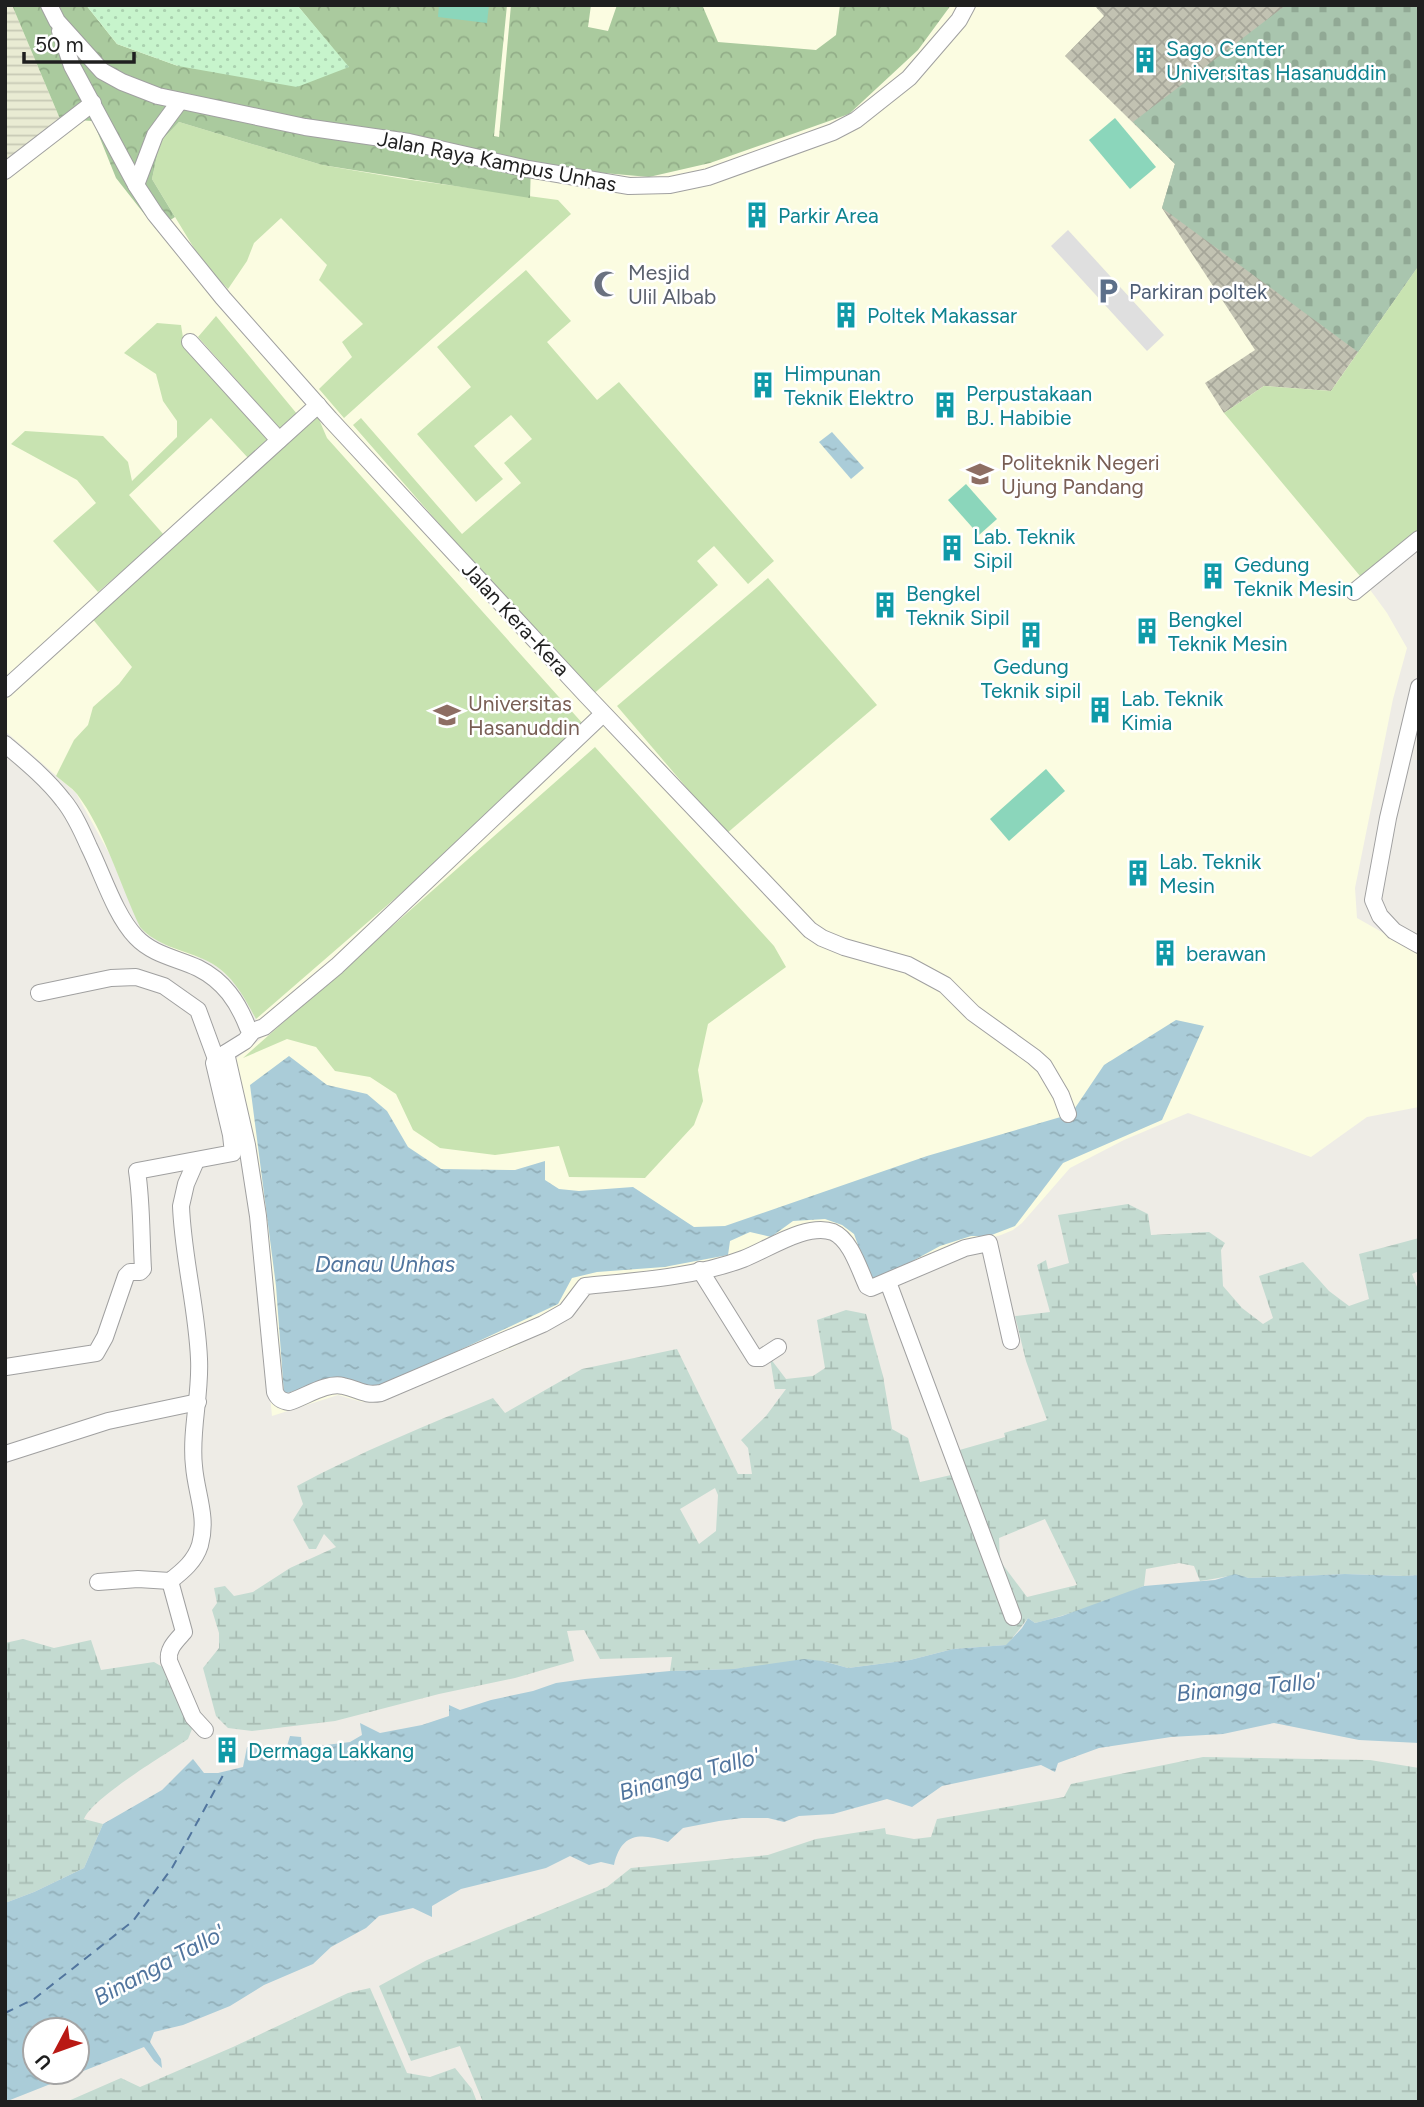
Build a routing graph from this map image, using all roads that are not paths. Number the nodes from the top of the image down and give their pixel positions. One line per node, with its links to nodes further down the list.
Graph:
1 (49, 5): 3 (street, Jalan Raya Kampus Unhas)
2 (967, 5): 4 (street, Jalan Raya Kampus Unhas)
3 (57, 21): 4 (street, Jalan Raya Kampus Unhas); 5 (street, Jalan Kera-Kera)
4 (180, 101): 7 (street)
5 (93, 103): 6 (street); 7 (street, Jalan Kera-Kera)
6 (5, 171)
7 (136, 185): 9 (street, Jalan Kera-Kera)
8 (190, 342): 10 (street)
9 (318, 405): 10 (street); 15 (street, Jalan Kera-Kera)
10 (279, 440): 14 (street)
11 (1419, 539): 12 (street)
12 (1354, 592)
13 (1419, 687): 17 (street)
14 (5, 689)
15 (603, 713): 19 (street); 20 (street, Jalan Kera-Kera)
16 (5, 744): 19 (street)
17 (1419, 945)
18 (39, 993): 19 (street)
19 (235, 1046): 21 (street); 22 (street)
20 (1068, 1114)
21 (196, 1161): 26 (street); 27 (street)
22 (701, 1270): 23 (street); 25 (street)
23 (888, 1282): 24 (street); 31 (street)
24 (1011, 1341)
25 (778, 1347)
26 (6, 1367)
27 (198, 1402): 28 (street); 29 (street)
28 (5, 1454)
29 (170, 1581): 30 (street); 32 (street)
30 (98, 1582)
31 (1013, 1617)
32 (205, 1730)

